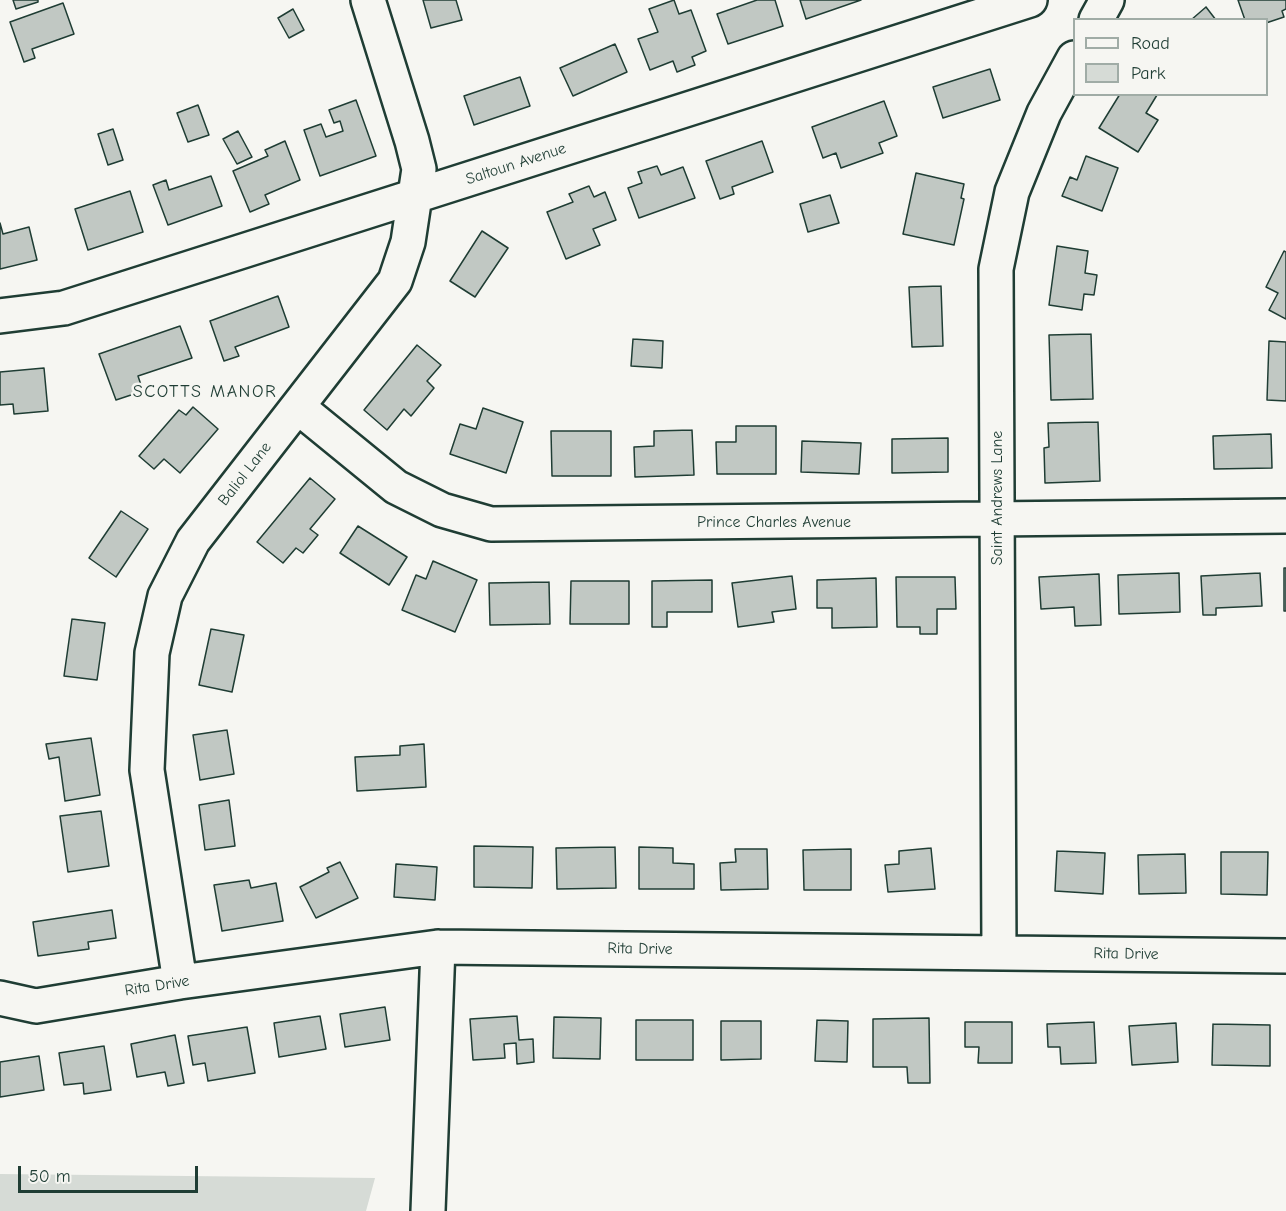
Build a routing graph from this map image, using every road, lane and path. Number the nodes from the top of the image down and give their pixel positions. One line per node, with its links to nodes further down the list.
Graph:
1 (368, 0): 6 (street, Baliol Lane)
2 (1030, 0): 6 (street, Saltoun Avenue)
3 (1107, 0): 4 (street)
4 (1097, 18)
5 (1073, 60): 10 (street, Saint Andrews Lane)
6 (414, 196): 7 (street, Saltoun Avenue); 8 (street, Baliol Lane)
7 (0, 316)
8 (298, 407): 10 (street, Prince Charles Avenue); 14 (street, Baliol Lane)
9 (1286, 516): 10 (street, Prince Charles Avenue)
10 (997, 520): 12 (street, Saint Andrews Lane)
11 (438, 947): 12 (street, Rita Drive); 14 (street, Rita Drive); 16 (street)
12 (999, 953): 13 (street, Rita Drive)
13 (1286, 956)
14 (180, 982): 15 (street, Rita Drive)
15 (0, 998)
16 (428, 1211)

